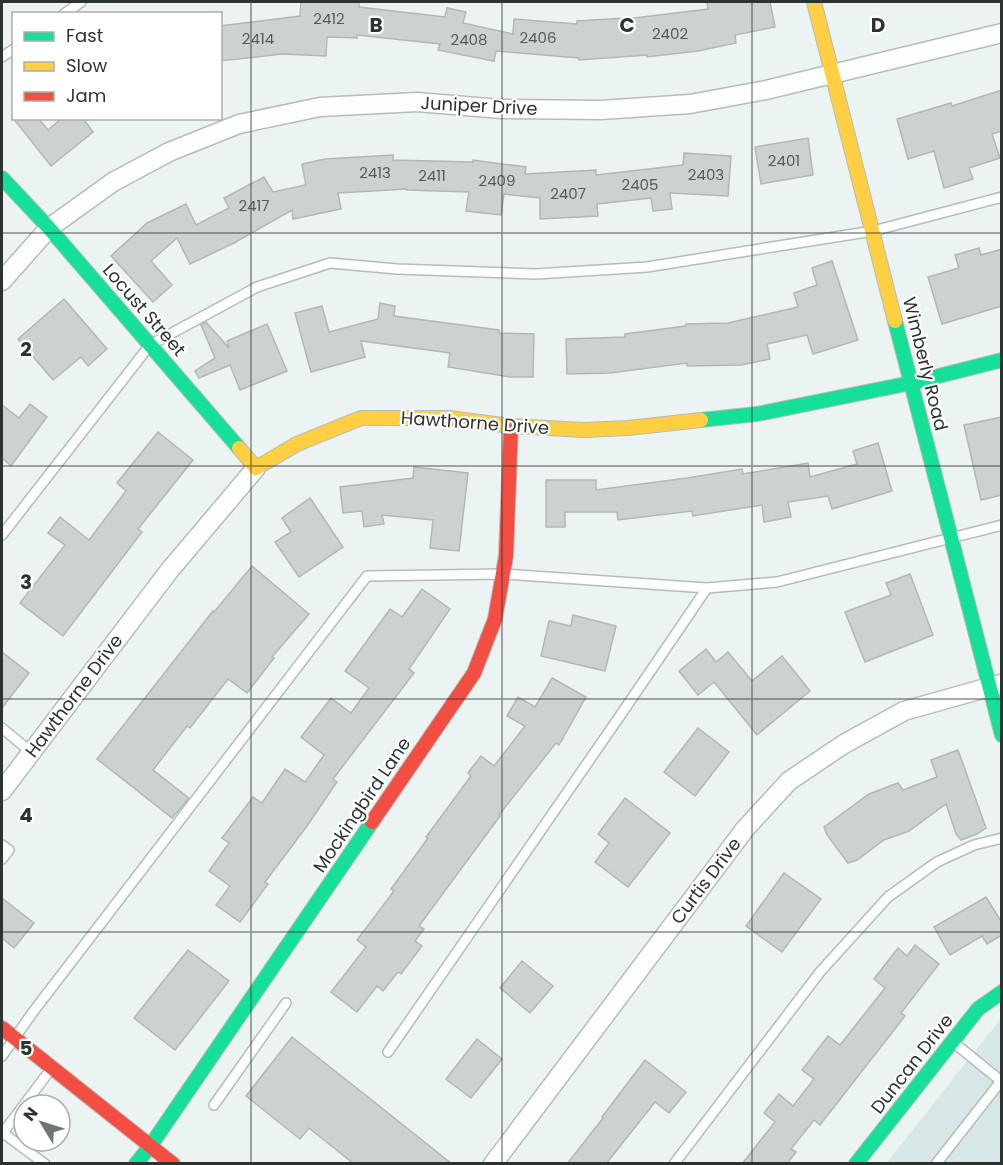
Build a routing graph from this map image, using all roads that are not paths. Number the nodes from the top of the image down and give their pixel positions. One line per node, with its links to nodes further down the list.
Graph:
1 (81, 2): 3 (lane)
2 (814, 2): 5 (main road, Wimberly Road)
3 (67, 12)
4 (1002, 33): 5 (street, Juniper Drive)
5 (833, 74): 8 (street, Juniper Drive); 9 (main road, Wimberly Road)
6 (2, 178): 8 (main road, Locust Street)
7 (1002, 197): 9 (lane)
8 (50, 228): 10 (street, Juniper Drive); 11 (main road, Locust Street)
9 (873, 231): 11 (lane); 13 (main road, Wimberly Road)
10 (2, 280)
11 (150, 345): 15 (main road, Locust Street); 17 (lane)
12 (1002, 360): 13 (main road, Hawthorne Drive)
13 (911, 383): 14 (main road, Hawthorne Drive); 18 (main road, Wimberly Road)
14 (511, 426): 15 (main road, Hawthorne Drive); 19 (main road, Mockingbird Lane)
15 (256, 468): 24 (street, Hawthorne Drive)
16 (1002, 525): 18 (lane)
17 (2, 535)
18 (952, 538): 20 (lane); 21 (main road, Wimberly Road)
19 (502, 574): 20 (lane); 32 (lane); 39 (main road, Mockingbird Lane)
20 (707, 588): 34 (lane)
21 (996, 685): 23 (main road, Wimberly Road); 43 (street, Curtis Drive)
22 (2, 728): 24 (lane)
23 (1002, 735)
24 (31, 752): 25 (street, Hawthorne Drive)
25 (2, 790)
26 (1002, 838): 44 (lane)
27 (2, 844): 28 (lane)
28 (2, 859)
29 (1002, 992): 33 (main road, Duncan Drive)
30 (286, 1003): 37 (lane)
31 (2, 1028): 32 (main road)
32 (15, 1039): 35 (lane); 36 (main road)
33 (952, 1041): 45 (main road, Duncan Drive); 46 (lane)
34 (388, 1052)
35 (2, 1056)
36 (52, 1067): 38 (lane); 39 (main road)
37 (214, 1105)
38 (2, 1133): 40 (lane)
39 (151, 1145): 41 (main road, Mockingbird Lane); 42 (main road)
40 (45, 1164)
41 (136, 1164)
42 (173, 1164)
43 (493, 1164)
44 (674, 1164)
45 (856, 1164)
46 (936, 1164)

